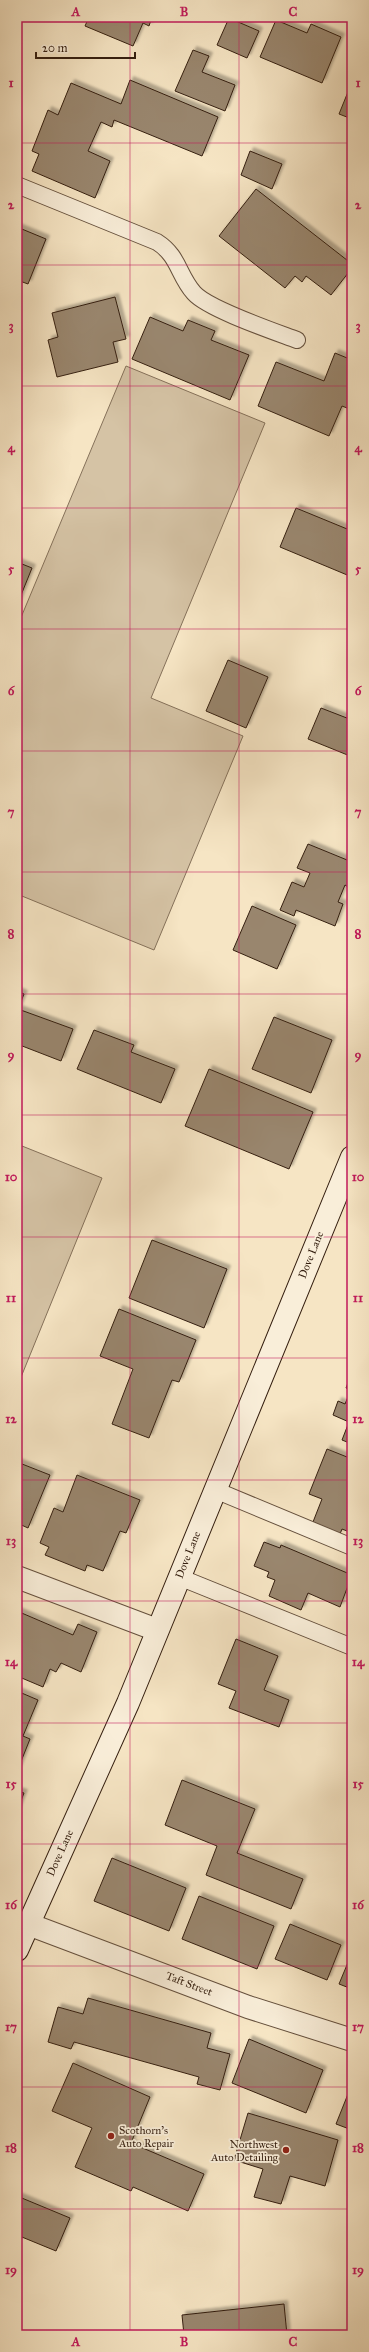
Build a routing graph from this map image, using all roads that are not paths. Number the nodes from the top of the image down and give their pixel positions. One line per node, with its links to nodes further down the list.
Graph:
1 (17, 185): 2 (lane)
2 (296, 340)
3 (352, 1157): 4 (street, Dove Lane)
4 (215, 1490): 5 (lane); 7 (street, Dove Lane)
5 (352, 1547)
6 (17, 1577): 8 (street)
7 (179, 1577): 8 (street, Dove Lane); 9 (lane)
8 (156, 1630): 10 (street, Dove Lane)
9 (352, 1647)
10 (28, 1924): 11 (street, Dove Lane); 12 (street, Taft Street)
11 (17, 1950)
12 (352, 2040)

